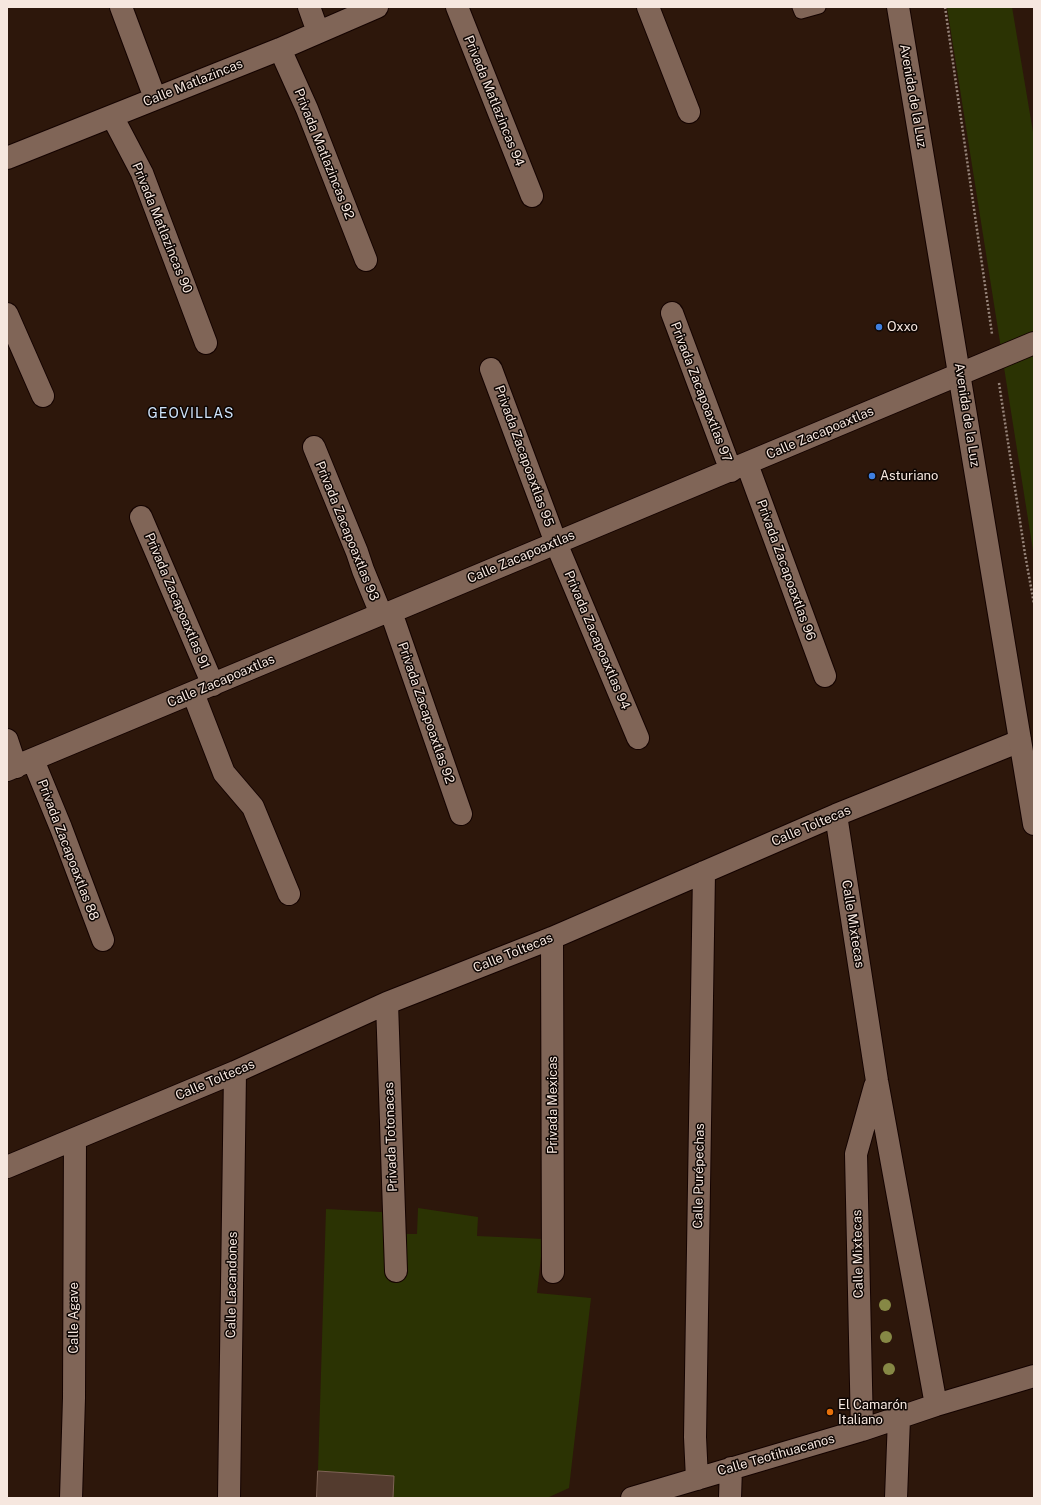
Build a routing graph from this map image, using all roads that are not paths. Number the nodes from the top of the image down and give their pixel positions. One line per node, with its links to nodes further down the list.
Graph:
1 (121, 7): 11 (street)
2 (309, 7): 9 (street)
3 (378, 7): 9 (street, Calle Matlazincas)
4 (457, 7): 15 (street, Privada Matlazincas 94)
5 (648, 7): 12 (street)
6 (799, 7): 7 (lane)
7 (819, 7)
8 (898, 7): 22 (street, Avenida de la Luz)
9 (318, 32): 10 (street, Calle Matlazincas)
10 (280, 49): 11 (street, Calle Matlazincas); 16 (street, Privada Matlazincas 92)
11 (155, 98): 13 (street, Calle Matlazincas)
12 (689, 112)
13 (112, 116): 14 (street, Calle Matlazincas); 19 (street, Privada Matlazincas 90)
14 (7, 158)
15 (532, 196)
16 (366, 260)
17 (672, 313): 25 (street, Privada Zacapoaxtlas 97)
18 (7, 314): 23 (street)
19 (206, 343)
20 (1034, 343): 22 (street, Calle Zacapoaxtlas)
21 (491, 369): 27 (street, Privada Zacapoaxtlas 95)
22 (960, 375): 25 (street, Calle Zacapoaxtlas); 33 (street, Avenida de la Luz)
23 (43, 396)
24 (314, 447): 28 (street, Privada Zacapoaxtlas 93)
25 (739, 467): 27 (street, Calle Zacapoaxtlas); 29 (street, Privada Zacapoaxtlas 96)
26 (141, 517): 30 (street, Privada Zacapoaxtlas 91)
27 (556, 542): 28 (street, Calle Zacapoaxtlas); 31 (street, Privada Zacapoaxtlas 94)
28 (386, 613): 30 (street, Calle Zacapoaxtlas); 35 (street, Privada Zacapoaxtlas 92)
29 (825, 676)
30 (203, 689): 34 (street, Calle Zacapoaxtlas); 39 (street, Privada Zacapoaxtlas 91)
31 (638, 738)
32 (7, 740): 34 (street, Privada Zacapoaxtlas 88)
33 (1020, 741): 36 (street, Calle Toltecas); 37 (street, Avenida de la Luz)
34 (19, 766): 41 (street, Privada Zacapoaxtlas 88)
35 (461, 814)
36 (836, 815): 38 (street, Calle Toltecas); 44 (street, Calle Mixtecas)
37 (1034, 824)
38 (704, 872): 40 (street, Calle Toltecas); 54 (street, Calle Purépechas)
39 (289, 894)
40 (552, 938): 42 (street, Calle Toltecas); 48 (street, Privada Mexicas)
41 (103, 940)
42 (387, 1003): 43 (street, Calle Toltecas); 47 (street, Privada Totonacas)
43 (235, 1072): 45 (street, Calle Toltecas); 56 (street, Calle Lacandones)
44 (877, 1081): 50 (street, Calle Mixtecas); 52 (street, Calle Mixtecas)
45 (75, 1139): 46 (street, Calle Toltecas); 55 (street, Calle Agave)
46 (7, 1167)
47 (396, 1271)
48 (553, 1272)
49 (1034, 1376): 50 (street, Calle Teotihuacanos)
50 (936, 1405): 51 (street, Calle Teotihuacanos)
51 (899, 1418): 52 (street, Calle Teotihuacanos); 59 (street)
52 (862, 1430): 53 (street, Calle Teotihuacanos)
53 (731, 1468): 54 (street, Calle Teotihuacanos); 58 (street)
54 (697, 1479): 57 (street, Calle Teotihuacanos)
55 (71, 1498)
56 (229, 1498)
57 (632, 1498)
58 (730, 1498)
59 (896, 1498)

